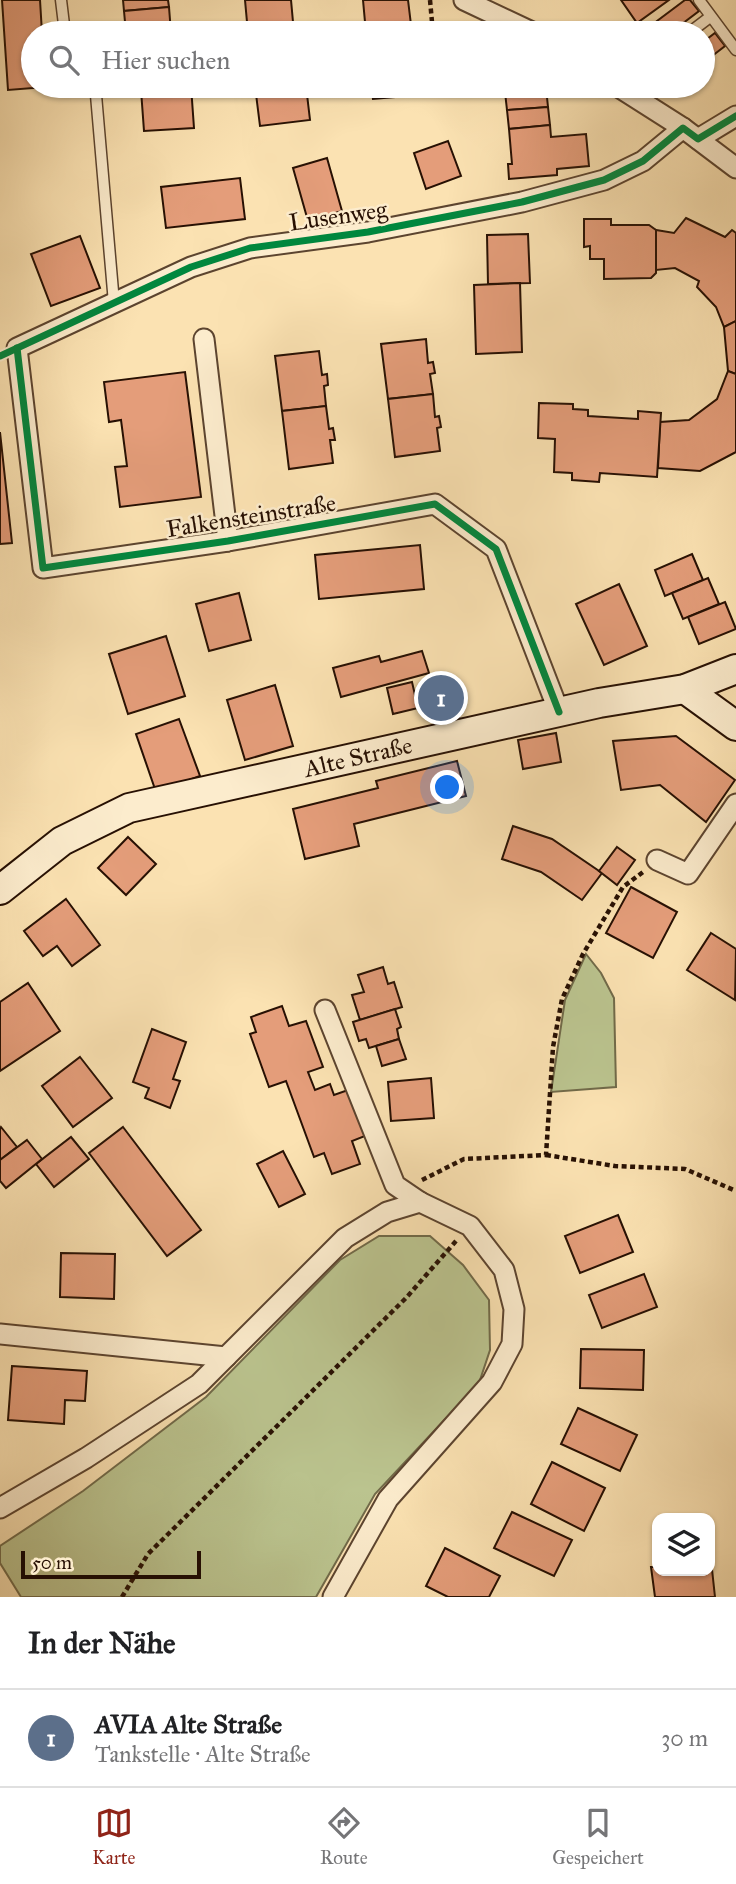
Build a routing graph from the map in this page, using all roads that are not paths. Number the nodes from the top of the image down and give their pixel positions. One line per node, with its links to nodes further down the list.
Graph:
1 (61, 0): 5 (lane)
2 (464, 0): 6 (street)
3 (699, 0): 4 (lane)
4 (710, 17): 7 (lane); 8 (lane)
5 (64, 21)
6 (509, 21)
7 (705, 21)
8 (713, 21)
9 (715, 23): 10 (lane)
10 (736, 50)
11 (96, 98): 16 (lane)
12 (637, 98): 14 (street)
13 (736, 116): 14 (street, Lusenweg)
14 (691, 133): 15 (street); 16 (street, Lusenweg)
15 (736, 168)
16 (114, 303): 18 (street, Lusenweg)
17 (204, 339): 19 (street, Falkensteinstraße)
18 (16, 348): 19 (street, Falkensteinstraße)
19 (228, 541): 22 (street, Falkensteinstraße)
20 (736, 669): 21 (street, Alte Straße)
21 (685, 690): 22 (street, Alte Straße); 23 (street)
22 (559, 712): 26 (street, Alte Straße)
23 (736, 726)
24 (736, 804): 25 (street)
25 (657, 860)
26 (0, 890)
27 (325, 1010): 28 (street)
28 (420, 1202): 30 (street); 32 (street)
29 (0, 1334): 30 (street)
30 (226, 1357): 31 (street)
31 (0, 1508)
32 (333, 1597)

